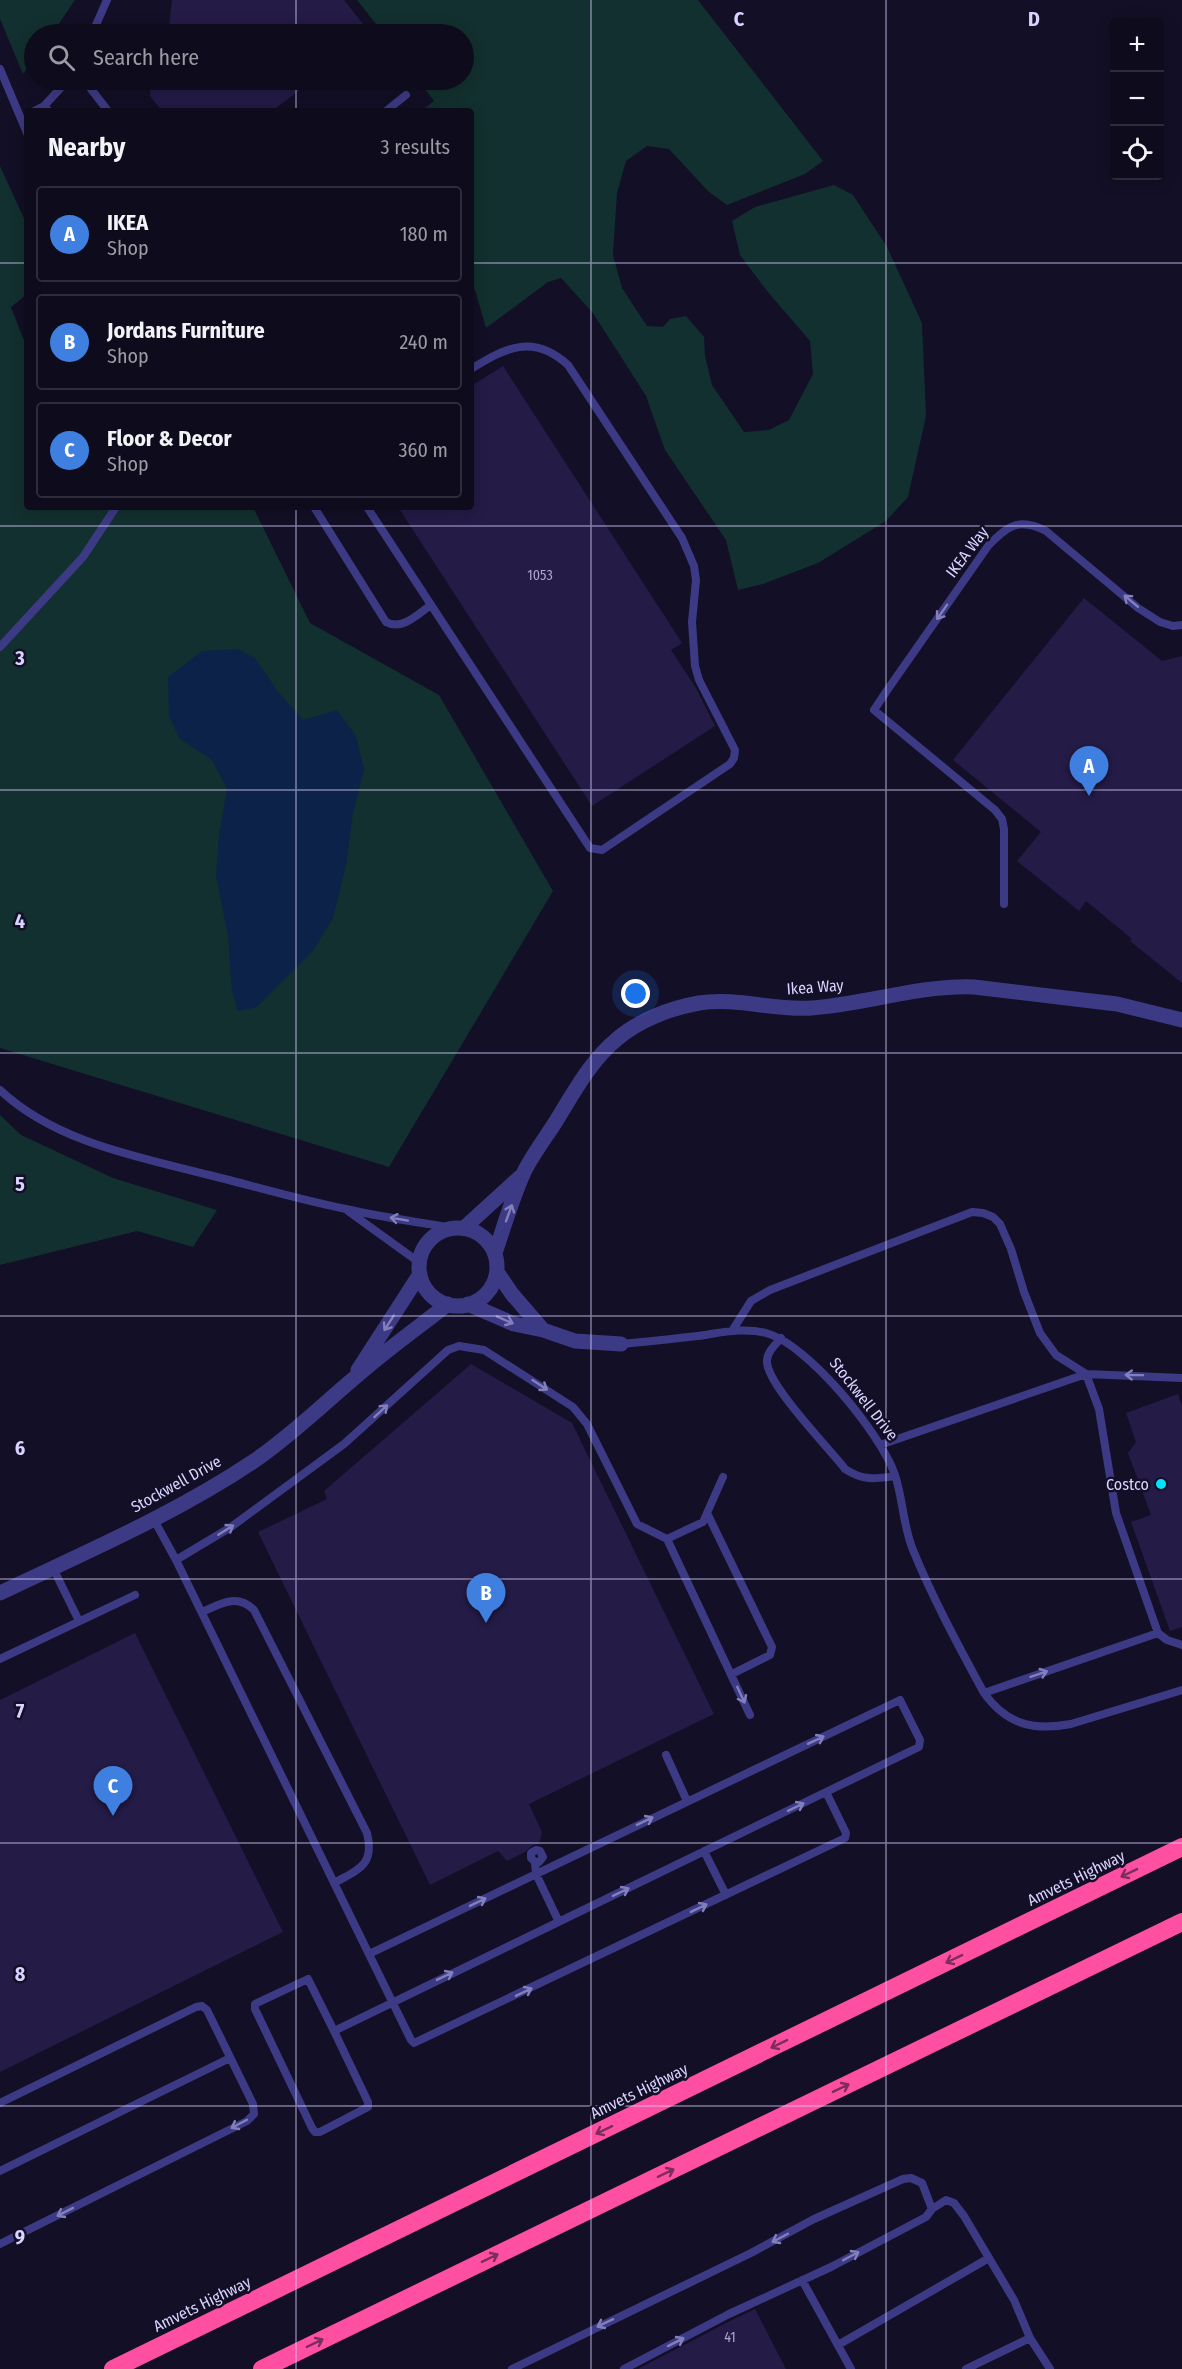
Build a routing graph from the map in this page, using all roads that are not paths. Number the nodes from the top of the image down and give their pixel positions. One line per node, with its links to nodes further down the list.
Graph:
1 (107, 0): 2 (lane)
2 (96, 24)
3 (0, 69): 10 (lane)
4 (60, 90): 7 (lane)
5 (92, 90): 8 (lane)
6 (406, 95): 9 (lane)
7 (46, 108)
8 (106, 108)
9 (390, 108)
10 (24, 116)
11 (474, 367): 15 (lane)
12 (115, 510): 17 (lane)
13 (316, 510): 15 (lane)
14 (369, 510): 15 (lane)
15 (431, 605)
16 (1182, 625): 18 (lane, IKEA Way, one-way to 18)
17 (0, 647)
18 (1004, 904)
19 (1182, 1020): 21 (street, Ikea Way)
20 (0, 1090): 22 (lane)
21 (524, 1172): 23 (street, Ikea Way); 24 (street, Ikea Way, one-way to 21)
22 (345, 1209): 23 (lane, one-way to 22); 25 (lane)
23 (459, 1228): 24 (street); 25 (street)
24 (495, 1253): 26 (street)
25 (420, 1268): 27 (street); 35 (street, Stockwell Drive, one-way to 35)
26 (497, 1272): 28 (street); 29 (street)
27 (448, 1304): 28 (street); 35 (street, Stockwell Drive)
28 (468, 1304): 29 (street, Stockwell Drive, one-way to 29)
29 (543, 1330): 32 (street, Stockwell Drive)
30 (732, 1331): 31 (lane, Stockwell Drive); 32 (lane, Stockwell Drive); 33 (lane)
31 (781, 1338): 36 (lane, Stockwell Drive); 37 (lane)
32 (621, 1344)
33 (1086, 1374): 34 (lane, one-way to 33); 36 (lane); 48 (lane)
34 (1182, 1378)
35 (352, 1380): 40 (street, Stockwell Drive)
36 (880, 1445): 37 (lane, Stockwell Drive)
37 (895, 1476): 53 (lane, Stockwell Drive)
38 (723, 1477): 39 (lane)
39 (707, 1513): 41 (lane); 51 (lane)
40 (153, 1518): 42 (lane); 43 (street, Stockwell Drive)
41 (667, 1539): 42 (lane, one-way to 41); 51 (lane)
42 (176, 1560): 46 (lane)
43 (53, 1568): 44 (street, Stockwell Drive); 47 (lane)
44 (0, 1593)
45 (135, 1594): 47 (lane)
46 (202, 1612): 62 (lane); 62 (lane)
47 (79, 1621): 50 (lane)
48 (1158, 1633): 49 (lane); 53 (lane, one-way to 48)
49 (1182, 1645)
50 (0, 1659)
51 (732, 1674): 54 (lane, one-way to 54)
52 (1182, 1690): 53 (lane, Stockwell Drive)
53 (984, 1693)
54 (750, 1715)
55 (666, 1755): 57 (lane)
56 (826, 1792): 57 (lane, one-way to 56); 60 (lane, one-way to 56); 63 (lane)
57 (687, 1801): 61 (lane, one-way to 57)
58 (1182, 1847): 78 (highway, Amvets Highway, one-way to 78)
59 (538, 1850): 61 (lane)
60 (704, 1851): 63 (lane); 64 (lane, one-way to 60)
61 (536, 1874): 64 (lane); 66 (lane, one-way to 61)
62 (334, 1882): 66 (lane)
63 (726, 1895): 67 (lane, one-way to 63)
64 (559, 1922): 67 (lane, one-way to 64)
65 (1182, 1922): 79 (highway, one-way to 65)
66 (369, 1954): 67 (lane)
67 (393, 2002): 68 (lane)
68 (334, 2031): 68 (lane)
69 (230, 2058): 70 (lane); 71 (lane); 73 (lane, one-way to 73)
70 (0, 2103)
71 (0, 2171)
72 (932, 2209): 74 (lane); 75 (lane, one-way to 72); 80 (lane, one-way to 80)
73 (0, 2244)
74 (989, 2258): 76 (lane); 77 (lane)
75 (802, 2280): 77 (lane); 81 (lane, one-way to 75)
76 (1030, 2338): 83 (lane); 84 (lane)
77 (838, 2345): 82 (lane)
78 (113, 2369)
79 (262, 2369)
80 (512, 2369)
81 (624, 2369)
82 (851, 2369)
83 (966, 2369)
84 (1050, 2369)

